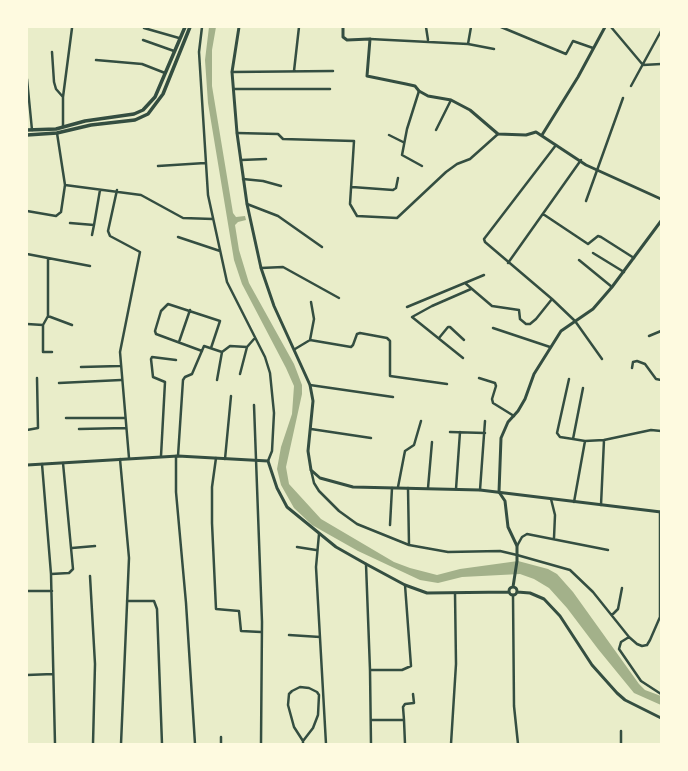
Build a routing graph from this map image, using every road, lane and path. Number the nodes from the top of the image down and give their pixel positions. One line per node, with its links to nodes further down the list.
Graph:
1 (185, 27): 15 (main road)
2 (190, 27): 43 (main road)
3 (202, 27): 54 (street)
4 (239, 27): 29 (street)
5 (299, 27): 27 (street)
6 (343, 27): 16 (street)
7 (426, 27): 18 (street)
8 (471, 27): 19 (street)
9 (501, 27): 20 (street)
10 (605, 27): 20 (street)
11 (611, 27): 26 (street)
12 (72, 28): 36 (street)
13 (144, 28): 15 (street)
14 (661, 31): 26 (street)
15 (179, 38): 22 (main road)
16 (370, 39): 18 (street); 35 (street)
17 (143, 40): 22 (street)
18 (428, 40): 19 (street)
19 (468, 44): 21 (street)
20 (593, 48): 47 (street)
21 (494, 49)
22 (174, 51): 30 (main road)
23 (52, 52): 36 (street)
24 (96, 60): 30 (street)
25 (661, 64): 26 (street)
26 (643, 65): 32 (street)
27 (294, 71): 28 (street); 29 (street)
28 (333, 71)
29 (232, 72): 33 (street)
30 (165, 73): 39 (main road)
31 (27, 79): 41 (street)
32 (631, 86)
33 (234, 89): 34 (street); 44 (street)
34 (330, 89)
35 (419, 92): 38 (street); 49 (street)
36 (63, 97): 39 (street)
37 (623, 98): 57 (street)
38 (451, 100): 42 (street); 45 (street)
39 (63, 127): 41 (main road)
40 (27, 130): 41 (main road)
41 (32, 130)
42 (436, 130)
43 (57, 133): 46 (main road); 60 (street)
44 (237, 133): 52 (street); 62 (street)
45 (498, 134): 47 (street); 62 (street)
46 (27, 135)
47 (542, 135): 50 (street)
48 (389, 136): 49 (street)
49 (403, 142): 56 (street)
50 (556, 145): 53 (street); 83 (street)
51 (266, 159): 52 (street)
52 (241, 160): 59 (street)
53 (581, 160): 57 (street); 69 (street)
54 (205, 163): 55 (street); 70 (street)
55 (158, 166)
56 (422, 166)
57 (597, 170): 65 (street); 66 (street)
58 (398, 178): 62 (street)
59 (243, 179): 61 (street); 67 (street)
60 (65, 185): 63 (street); 68 (street)
61 (281, 186)
62 (352, 187)
63 (100, 190): 64 (street); 73 (street)
64 (117, 190): 70 (street); 119 (street)
65 (661, 200)
66 (586, 201)
67 (247, 204): 76 (street); 85 (street)
68 (27, 211)
69 (543, 214): 80 (street); 83 (street)
70 (213, 218): 77 (street)
71 (661, 221): 80 (street)
72 (70, 223): 73 (street)
73 (94, 224): 74 (street)
74 (92, 235)
75 (178, 237): 77 (street)
76 (322, 247)
77 (220, 251): 105 (street)
78 (593, 253): 86 (street)
79 (27, 254): 81 (street)
80 (634, 258): 86 (street)
81 (48, 259): 84 (street); 96 (street)
82 (579, 260): 89 (street)
83 (508, 263): 92 (street)
84 (90, 266)
85 (261, 268): 91 (street); 112 (street)
86 (624, 272): 89 (street)
87 (484, 275): 88 (street)
88 (465, 283): 90 (street); 94 (street)
89 (612, 287): 97 (street)
90 (470, 289): 92 (street); 104 (street)
91 (339, 298)
92 (552, 299): 97 (street)
93 (311, 302): 106 (street)
94 (407, 307)
95 (190, 310): 108 (street); 108 (street); 111 (street)
96 (48, 316): 99 (street); 100 (street)
97 (575, 320): 110 (street); 117 (street)
98 (27, 324): 99 (street)
99 (43, 324): 114 (street)
100 (72, 325)
101 (493, 328): 110 (street)
102 (661, 331): 103 (street)
103 (649, 336)
104 (439, 338): 107 (street); 116 (street)
105 (254, 339): 109 (street); 161 (street)
106 (310, 340): 112 (street); 130 (street)
107 (464, 340)
108 (179, 342): 113 (street)
109 (247, 347): 115 (street); 122 (street)
110 (550, 347): 136 (street)
111 (211, 348): 113 (street); 115 (street)
112 (295, 349): 131 (street)
113 (202, 351): 155 (street)
114 (52, 352)
115 (222, 352): 127 (street)
116 (463, 358)
117 (602, 359)
118 (176, 360): 154 (street)
119 (120, 366): 120 (street); 126 (street)
120 (81, 368)
121 (632, 368): 128 (street)
122 (240, 374)
123 (37, 378): 144 (street)
124 (479, 378): 136 (street)
125 (569, 379): 150 (street)
126 (121, 380): 129 (street); 138 (street)
127 (217, 380)
128 (661, 380)
129 (59, 383)
130 (447, 384)
131 (310, 385): 134 (street); 143 (street)
132 (582, 388): 150 (street)
133 (231, 396): 159 (street)
134 (393, 398)
135 (254, 405): 160 (street)
136 (514, 416): 172 (street)
137 (66, 418): 138 (street)
138 (125, 418): 141 (street)
139 (421, 421): 166 (street)
140 (485, 421): 148 (street)
141 (126, 428): 142 (street); 156 (street)
142 (79, 429)
143 (311, 429): 149 (street); 165 (street)
144 (27, 430)
145 (661, 430): 151 (street)
146 (450, 432): 147 (street)
147 (460, 432): 148 (street); 170 (street)
148 (485, 434): 171 (street)
149 (371, 438)
150 (573, 440): 152 (street)
151 (604, 440): 152 (street); 175 (street)
152 (585, 441): 174 (street)
153 (432, 442): 169 (street)
154 (161, 456): 155 (street); 156 (street)
155 (177, 456): 157 (street); 222 (street)
156 (129, 458): 158 (street)
157 (216, 458): 159 (street); 203 (street)
158 (120, 459): 162 (street); 200 (street)
159 (225, 459): 160 (street)
160 (255, 461): 161 (street); 203 (street)
161 (268, 461): 178 (street)
162 (63, 463): 163 (street); 184 (street)
163 (42, 464): 164 (street); 189 (street)
164 (27, 465)
165 (311, 470): 167 (street); 180 (street)
166 (398, 487): 167 (street); 168 (street)
167 (392, 488): 177 (street)
168 (408, 488): 169 (street); 180 (street)
169 (428, 488): 170 (street)
170 (456, 489): 171 (street)
171 (480, 490): 172 (street)
172 (499, 492): 173 (street); 182 (street)
173 (551, 499): 174 (street); 179 (street)
174 (574, 502): 175 (street)
175 (601, 505): 176 (street)
176 (660, 512): 202 (street)
177 (390, 525)
178 (319, 534): 185 (street); 188 (street)
179 (554, 538): 182 (street); 186 (street)
180 (409, 545): 187 (street)
181 (96, 546): 184 (street)
182 (516, 546): 187 (street)
183 (297, 547): 185 (street)
184 (72, 548): 189 (street)
185 (316, 550): 205 (street)
186 (608, 550)
187 (517, 554): 192 (street); 201 (street)
188 (366, 564): 191 (street); 207 (street)
189 (51, 574): 195 (street)
190 (90, 576): 219 (street)
191 (405, 585): 198 (street); 207 (street)
192 (514, 587): 196 (street); 197 (street)
193 (622, 588): 201 (street)
194 (27, 591): 195 (street)
195 (52, 592): 208 (street)
196 (509, 592): 198 (street); 199 (street)
197 (517, 592): 199 (street); 212 (street)
198 (455, 594): 228 (street)
199 (513, 595): 229 (street)
200 (127, 601): 220 (street); 221 (street)
201 (612, 615): 206 (street)
202 (660, 617): 206 (street)
203 (261, 632): 224 (street)
204 (289, 635): 205 (street)
205 (320, 637): 225 (street)
206 (629, 637): 211 (street)
207 (370, 670): 213 (street)
208 (53, 674): 209 (street); 218 (street)
209 (27, 675)
210 (413, 694): 214 (street)
211 (661, 694)
212 (661, 718)
213 (371, 720): 214 (street); 226 (street)
214 (404, 720): 227 (street)
215 (621, 731): 230 (street)
216 (221, 737): 223 (street)
217 (303, 742): 217 (street)
218 (55, 744)
219 (93, 744)
220 (121, 744)
221 (162, 744)
222 (195, 744)
223 (221, 744)
224 (261, 744)
225 (326, 744)
226 (371, 744)
227 (405, 744)
228 (451, 744)
229 (518, 744)
230 (621, 744)

